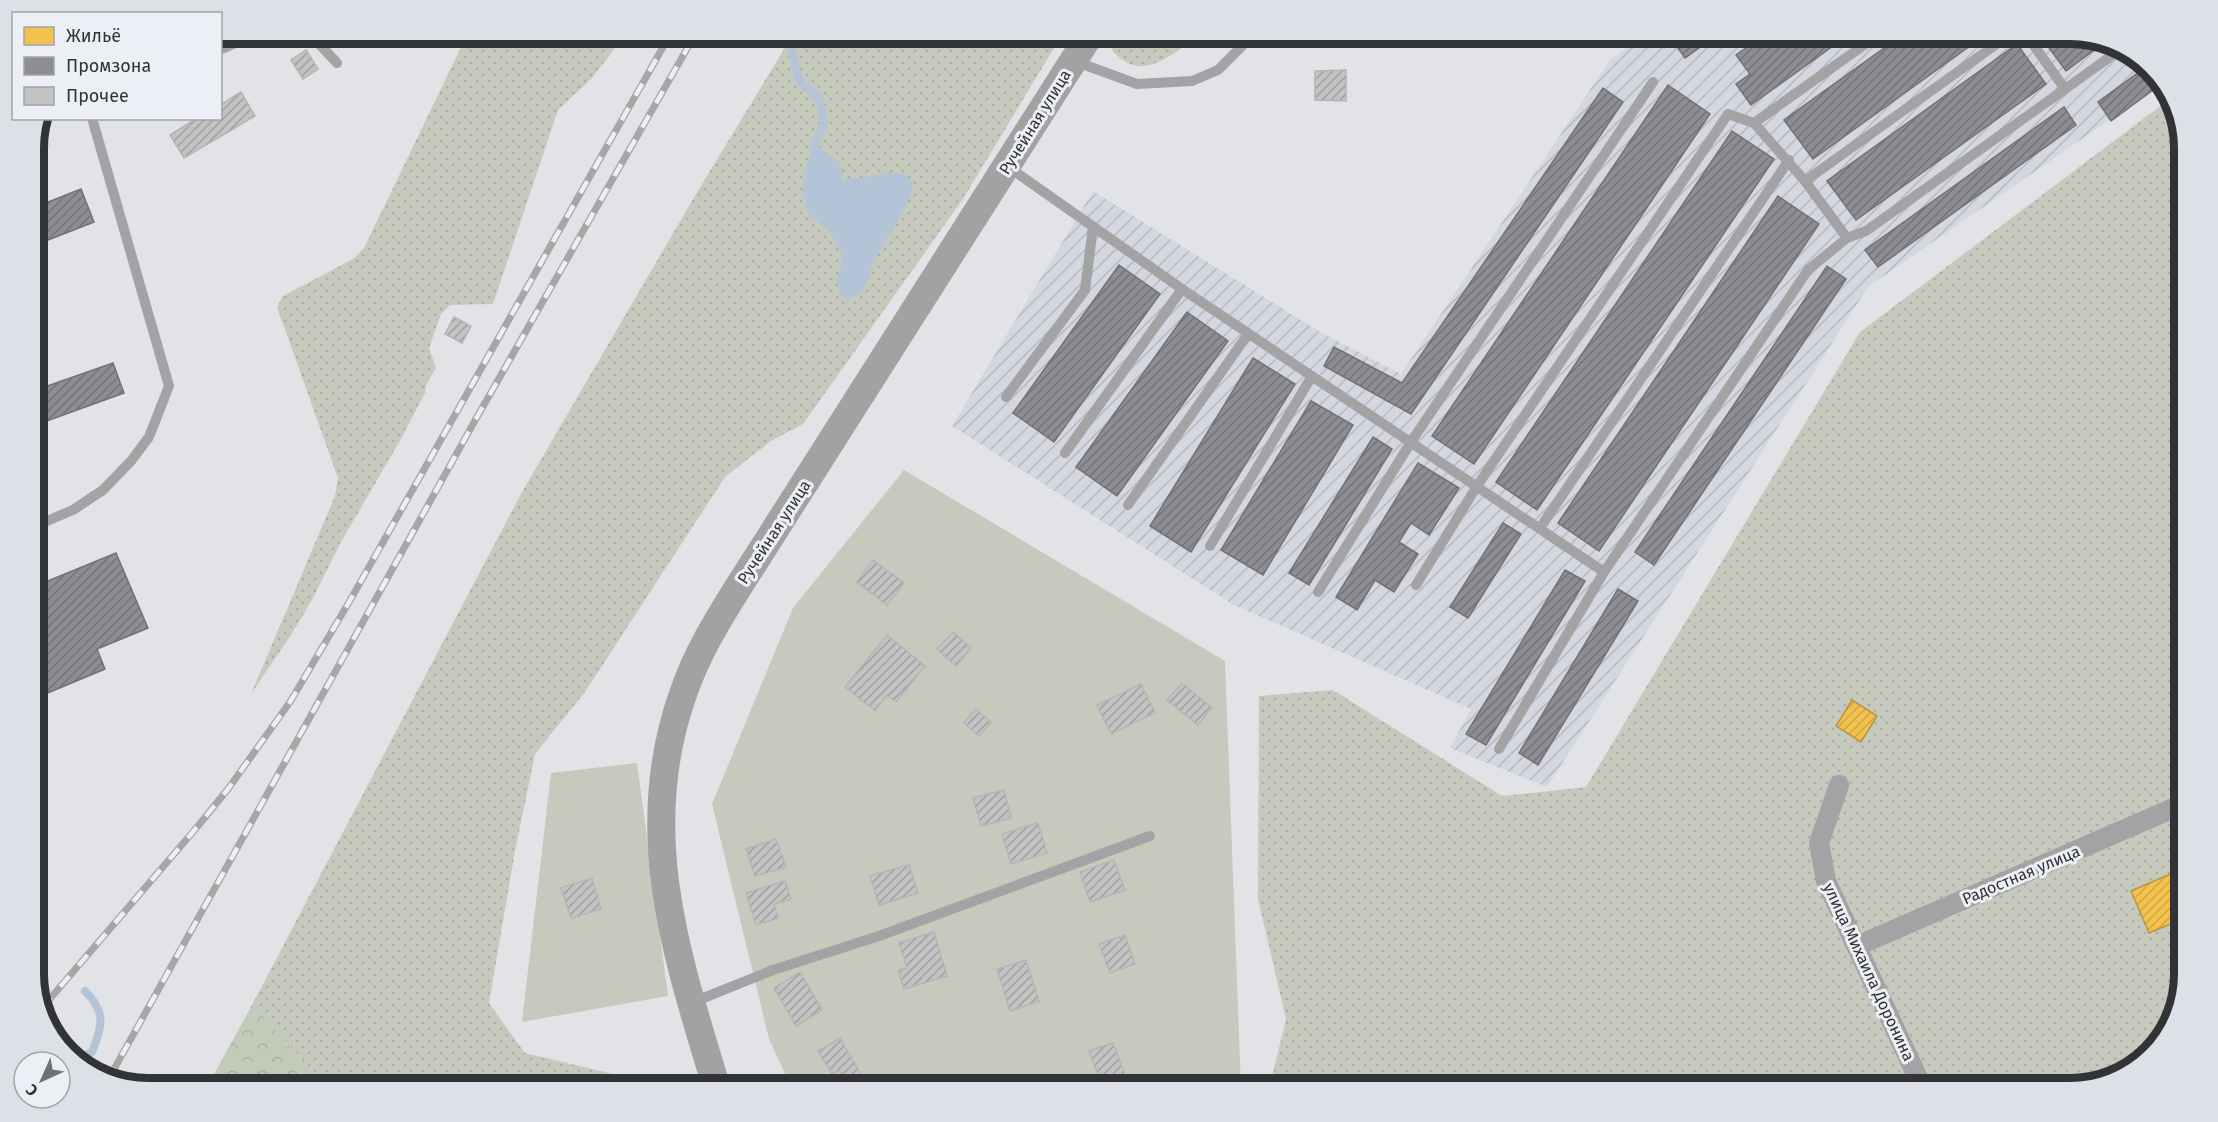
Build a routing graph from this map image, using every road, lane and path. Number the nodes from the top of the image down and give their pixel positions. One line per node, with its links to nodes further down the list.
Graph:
1 (320, 44): 9 (lane)
2 (1084, 44): 8 (street, Ручейная улица)
3 (1244, 44): 8 (lane)
4 (1865, 44): 13 (lane)
5 (1997, 44): 16 (lane)
6 (2033, 44): 11 (lane)
7 (2115, 53): 11 (lane)
8 (1074, 60): 15 (street, Ручейная улица)
9 (338, 63)
10 (1653, 82): 23 (lane)
11 (2065, 89): 18 (lane)
12 (93, 120): 27 (lane)
13 (1754, 123): 14 (lane); 25 (lane)
14 (1789, 160): 16 (lane); 28 (lane)
15 (1007, 166): 17 (lane); 38 (street, Ручейная улица)
16 (1806, 181): 18 (lane)
17 (1093, 227): 19 (lane); 22 (lane)
18 (1847, 238): 30 (lane)
19 (1182, 289): 20 (lane); 24 (lane)
20 (1248, 334): 21 (lane); 26 (lane)
21 (1312, 376): 23 (lane); 29 (lane)
22 (1006, 397)
23 (1411, 442): 25 (lane); 32 (lane)
24 (1065, 453)
25 (1477, 486): 28 (lane); 31 (lane)
26 (1128, 505)
27 (44, 522)
28 (1540, 528): 30 (lane)
29 (1210, 546)
30 (1604, 572): 33 (lane)
31 (1416, 585)
32 (1318, 592)
33 (1499, 749)
34 (1839, 785): 37 (street, улица Михаила Доронина)
35 (2174, 808): 37 (street, Радостная улица)
36 (1150, 836): 38 (lane)
37 (1857, 946): 40 (street, улица Михаила Доронина)
38 (691, 1003): 39 (street, Ручейная улица)
39 (714, 1078)
40 (1918, 1078)

